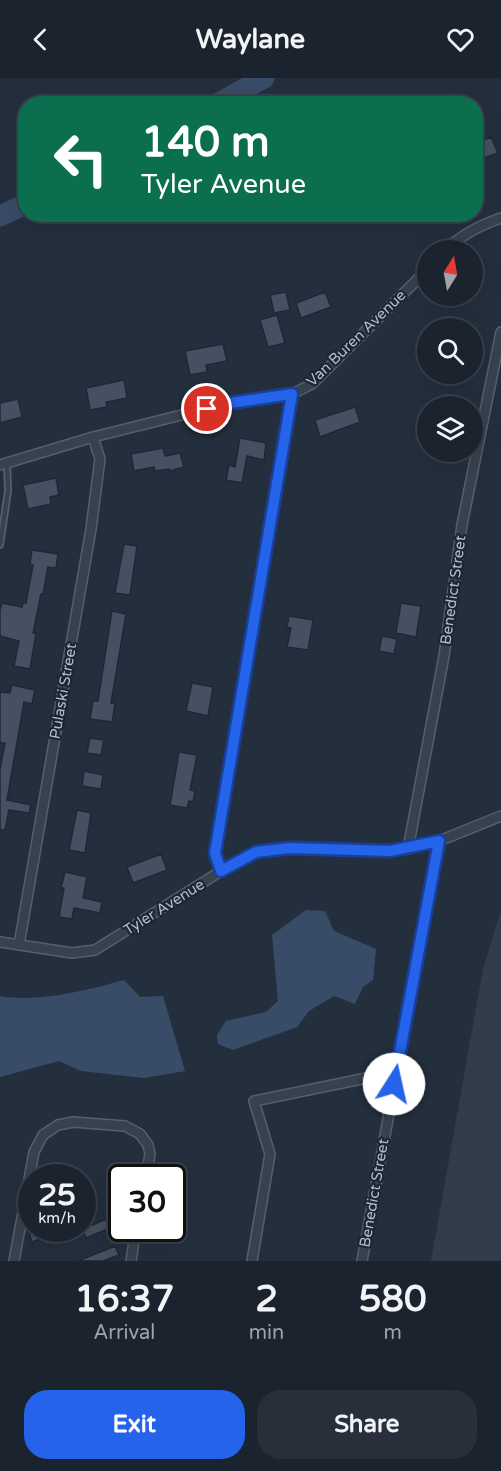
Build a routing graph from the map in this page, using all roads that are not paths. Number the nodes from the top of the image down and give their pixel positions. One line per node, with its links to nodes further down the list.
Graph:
1 (501, 218): 2 (street)
2 (459, 240)
3 (417, 280): 5 (street, Van Buren Avenue)
4 (501, 332): 11 (street, Benedict Street)
5 (292, 394): 6 (street, Van Buren Avenue); 12 (street)
6 (93, 437): 7 (street, Van Buren Avenue); 14 (street, Pulaski Street)
7 (3, 464): 8 (lane)
8 (0, 545)
9 (501, 816): 10 (street, Tyler Avenue)
10 (439, 841): 11 (street, Tyler Avenue); 15 (street, Benedict Street)
11 (408, 849): 12 (street, Tyler Avenue)
12 (221, 871): 14 (street, Tyler Avenue)
13 (0, 942): 14 (street, Tyler Avenue)
14 (19, 945)
15 (396, 1072): 20 (street); 21 (street, Benedict Street)
16 (148, 1164): 18 (street)
17 (133, 1242): 19 (street)
18 (14, 1261)
19 (130, 1261)
20 (252, 1261)
21 (362, 1261)

